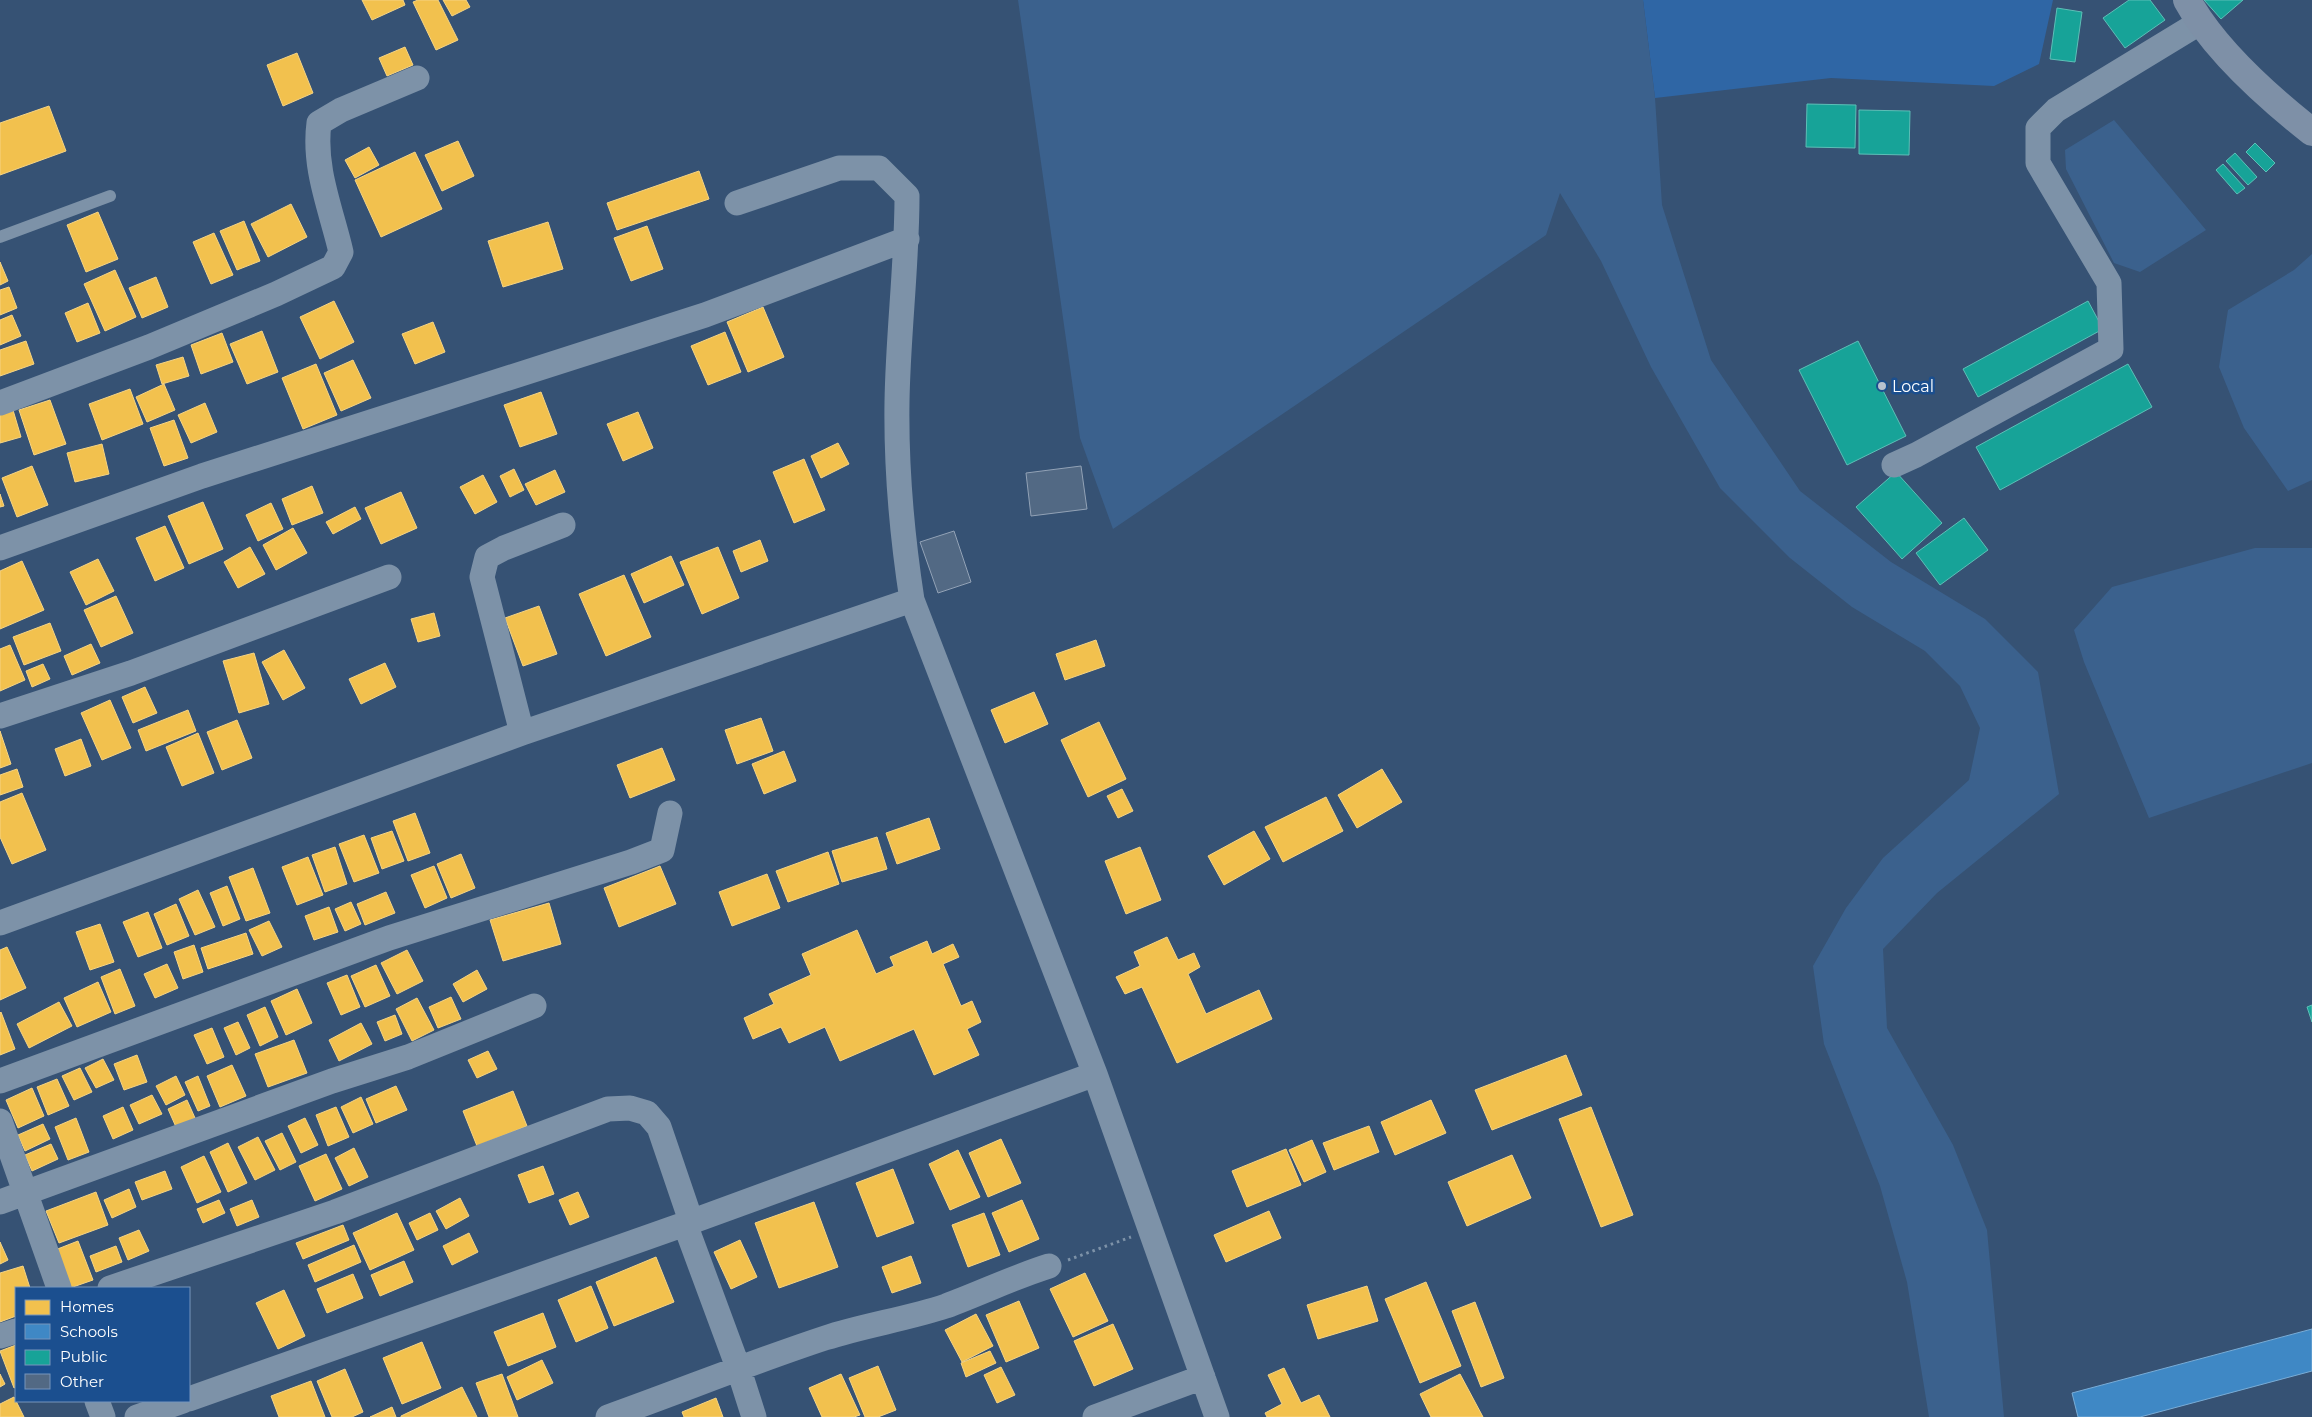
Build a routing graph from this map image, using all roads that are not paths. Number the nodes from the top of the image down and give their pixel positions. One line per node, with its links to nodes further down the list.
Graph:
1 (2193, 11): 3 (highway); 9 (street)
2 (417, 78): 8 (street)
3 (2312, 132)
4 (110, 196): 6 (lane)
5 (737, 203): 7 (street)
6 (0, 237)
7 (907, 239): 11 (street); 13 (street)
8 (0, 403)
9 (1894, 465)
10 (563, 525): 15 (street)
11 (0, 548)
12 (388, 577): 14 (street)
13 (912, 600): 15 (street); 19 (street)
14 (0, 716)
15 (522, 734): 17 (street)
16 (670, 813): 20 (street)
17 (0, 923)
18 (534, 1006): 22 (street)
19 (1095, 1074): 24 (street); 31 (street)
20 (0, 1082)
21 (0, 1121): 22 (street)
22 (25, 1193): 23 (street); 26 (street)
23 (0, 1202)
24 (688, 1222): 27 (street); 30 (street); 32 (street)
25 (1049, 1266): 30 (street)
26 (59, 1287)
27 (113, 1287)
28 (15, 1330): 29 (street)
29 (0, 1336)
30 (739, 1370): 37 (street); 38 (street)
31 (1203, 1377): 39 (street); 40 (street)
32 (190, 1399)
33 (97, 1402): 35 (street)
34 (181, 1402): 36 (street)
35 (103, 1417)
36 (137, 1417)
37 (608, 1417)
38 (754, 1417)
39 (1095, 1417)
40 (1217, 1417)

